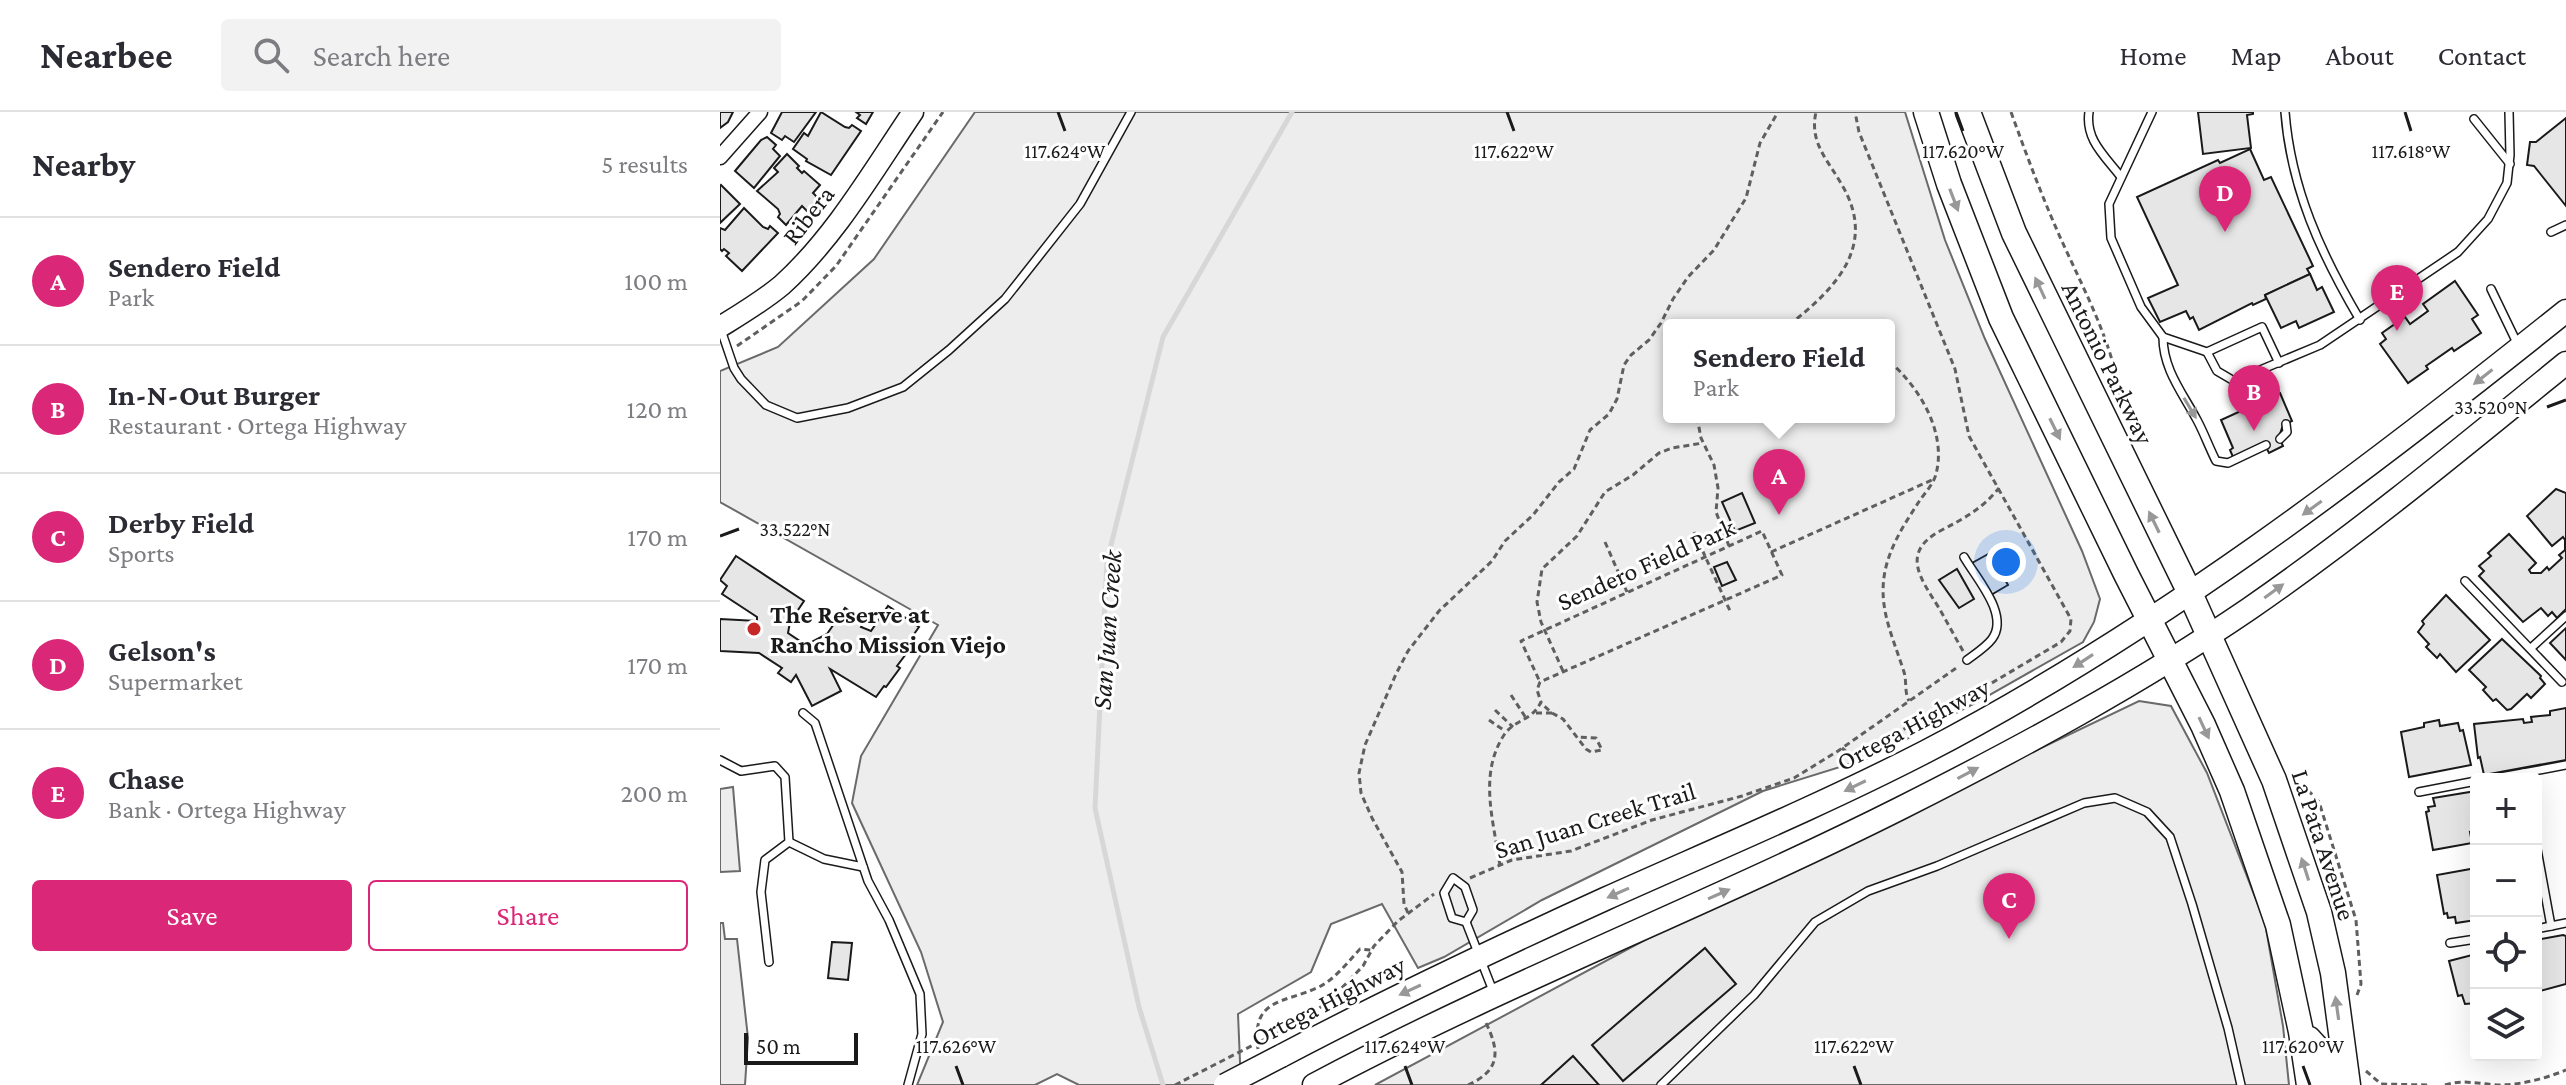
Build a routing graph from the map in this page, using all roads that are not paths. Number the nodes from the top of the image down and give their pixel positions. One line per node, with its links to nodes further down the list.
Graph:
1 (760, 112): 11 (street)
2 (913, 112): 19 (street, Ribera)
3 (1131, 112): 19 (lane)
4 (1926, 112): 34 (highway, one-way to 34)
5 (1968, 112): 32 (highway, Antonio Parkway, one-way to 5)
6 (2089, 112): 13 (lane)
7 (2152, 112): 13 (lane)
8 (2285, 112): 18 (lane)
9 (2509, 112): 12 (lane)
10 (2474, 119): 12 (lane)
11 (720, 157)
12 (2510, 164): 18 (lane)
13 (2121, 177): 20 (lane)
14 (2566, 225): 15 (lane)
15 (2551, 232)
16 (2491, 289): 21 (lane)
17 (2566, 311): 21 (main road, Ortega Highway)
18 (2360, 320): 23 (lane)
19 (720, 327)
20 (2163, 337): 22 (lane); 29 (lane, one-way to 29)
21 (2519, 348): 32 (main road, Ortega Highway, one-way to 32)
22 (2207, 352): 23 (lane); 25 (lane)
23 (2279, 363): 25 (lane)
24 (2566, 363): 35 (main road, one-way to 24)
25 (2262, 370): 26 (lane)
26 (2273, 395)
27 (2286, 424): 28 (lane)
28 (2280, 439)
29 (2266, 445)
30 (1964, 557): 38 (lane)
31 (2465, 581): 36 (lane)
32 (2189, 591): 34 (main road, Ortega Highway); 35 (highway, Antonio Parkway)
33 (2566, 616): 36 (lane)
34 (2148, 619): 37 (highway); 55 (main road, Ortega Highway, one-way to 55)
35 (2209, 634): 37 (main road); 59 (highway, La Pata Avenue, one-way to 35)
36 (2531, 648): 39 (lane)
37 (2169, 659): 57 (main road, one-way to 37); 58 (highway, one-way to 58)
38 (1967, 660)
39 (2562, 682)
40 (803, 713): 48 (lane)
41 (720, 760): 46 (lane)
42 (2566, 765): 43 (lane)
43 (2535, 773)
44 (2470, 782): 45 (lane)
45 (2419, 792)
46 (789, 842): 48 (lane); 56 (lane)
47 (2536, 845): 51 (lane)
48 (863, 867): 60 (lane)
49 (1466, 922): 49 (lane); 55 (lane)
50 (2566, 923): 51 (lane)
51 (2551, 926): 52 (lane)
52 (2542, 928)
53 (2470, 940): 54 (lane)
54 (2450, 943)
55 (1480, 957): 57 (lane); 61 (main road, Ortega Highway, one-way to 61, bridge)
56 (769, 962)
57 (1486, 999): 62 (main road)
58 (2301, 1032): 65 (highway); 66 (highway)
59 (2355, 1076)
60 (908, 1085)
61 (1225, 1085)
62 (1314, 1085)
63 (1661, 1085): 64 (lane)
64 (2241, 1085)
65 (2309, 1085)
66 (2330, 1085)

